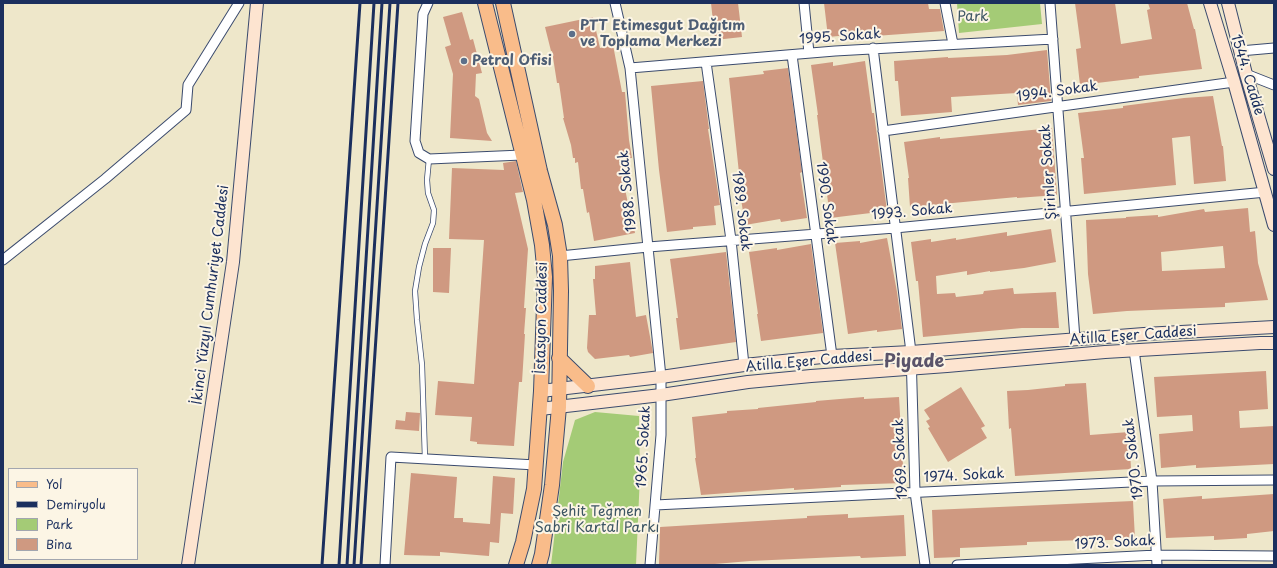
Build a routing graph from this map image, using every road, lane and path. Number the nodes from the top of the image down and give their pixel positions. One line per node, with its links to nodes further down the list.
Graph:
1 (239, 3): 37 (street)
2 (257, 3): 62 (main road, İkinci Yüzyıl Cumhuriyet Caddesi)
3 (428, 3): 27 (street)
4 (485, 3): 26 (main road, İstasyon Caddesi)
5 (503, 3): 36 (main road, İstasyon Caddesi)
6 (615, 3): 20 (street, 1988. Sokak)
7 (804, 3): 17 (street)
8 (945, 3): 13 (street)
9 (1050, 3): 12 (street, Şirinler Sokak)
10 (1210, 3): 22 (main road, 1544. Cadde)
11 (1228, 3): 16 (main road, 1544. Cadde)
12 (1053, 39): 13 (street, 1995. Sokak); 24 (street, Şirinler Sokak)
13 (953, 44): 14 (street, 1995. Sokak)
14 (873, 48): 17 (street, 1995. Sokak); 25 (street, 1969. Sokak)
15 (1274, 48): 16 (street)
16 (1240, 51): 21 (main road, 1544. Cadde)
17 (809, 53): 18 (street, 1995. Sokak)
18 (792, 55): 19 (street, 1995. Sokak); 33 (street, 1990. Sokak)
19 (706, 62): 20 (street, 1995. Sokak); 34 (street, 1989. Sokak)
20 (630, 68): 35 (street, 1988. Sokak)
21 (1246, 74): 23 (street); 28 (main road, 1544. Cadde)
22 (1234, 82): 24 (street, 1994. Sokak); 29 (main road, 1544. Cadde)
23 (1274, 85)
24 (1058, 106): 25 (street, 1994. Sokak); 30 (street, Şirinler Sokak)
25 (883, 131): 32 (street, 1969. Sokak)
26 (522, 155): 27 (street); 50 (main road, İstasyon Caddesi)
27 (429, 159): 54 (lane)
28 (1274, 169)
29 (1266, 192): 30 (street, 1993. Sokak); 31 (main road, 1544. Cadde)
30 (1066, 212): 32 (street, 1993. Sokak); 39 (street, Şirinler Sokak)
31 (1274, 225)
32 (895, 228): 33 (street, 1993. Sokak); 42 (street, 1969. Sokak)
33 (816, 234): 34 (street, 1993. Sokak); 43 (street, 1990. Sokak)
34 (731, 240): 35 (street, 1993. Sokak); 45 (street, 1989. Sokak)
35 (648, 247): 36 (street, 1993. Sokak); 47 (street, 1988. Sokak)
36 (560, 256): 44 (main road, İstasyon Caddesi)
37 (3, 260)
38 (1274, 327): 39 (main road, Atilla Eşer Caddesi)
39 (1075, 339): 42 (main road, Atilla Eşer Caddesi)
40 (1274, 343): 41 (main road, Atilla Eşer Caddesi)
41 (1134, 350): 46 (main road, Atilla Eşer Caddesi); 57 (street, 1970. Sokak)
42 (911, 352): 43 (main road, Atilla Eşer Caddesi); 46 (street, 1969. Sokak)
43 (832, 356): 45 (main road, Atilla Eşer Caddesi)
44 (559, 358): 48 (main road); 49 (main road, İstasyon Caddesi)
45 (744, 365): 47 (main road, Atilla Eşer Caddesi)
46 (911, 369): 51 (main road, Atilla Eşer Caddesi); 58 (street, 1969. Sokak)
47 (661, 377): 48 (main road, Atilla Eşer Caddesi); 51 (street, 1965. Sokak)
48 (588, 386): 49 (main road, Atilla Eşer Caddesi)
49 (559, 389): 50 (main road, Atilla Eşer Caddesi); 52 (main road, İstasyon Caddesi)
50 (541, 392): 53 (main road, İstasyon Caddesi)
51 (661, 395): 52 (main road, Atilla Eşer Caddesi); 59 (street, 1965. Sokak)
52 (558, 407): 53 (main road, Atilla Eşer Caddesi); 65 (main road, İstasyon Caddesi)
53 (540, 409): 55 (main road, İstasyon Caddesi)
54 (425, 459): 55 (street); 63 (street)
55 (536, 465): 64 (main road, İstasyon Caddesi)
56 (1274, 480): 57 (street, 1974. Sokak)
57 (1152, 481): 58 (street, 1974. Sokak); 60 (street, 1970. Sokak)
58 (915, 492): 59 (street, 1974. Sokak); 67 (street, 1969. Sokak)
59 (655, 505): 66 (street, 1965. Sokak)
60 (1157, 555): 61 (street, 1973. Sokak); 68 (street, 1973. Sokak); 69 (street, 1970. Sokak)
61 (1274, 556)
62 (188, 565)
63 (386, 565)
64 (516, 565)
65 (539, 565)
66 (650, 565)
67 (925, 565)
68 (957, 565)
69 (1157, 565)

